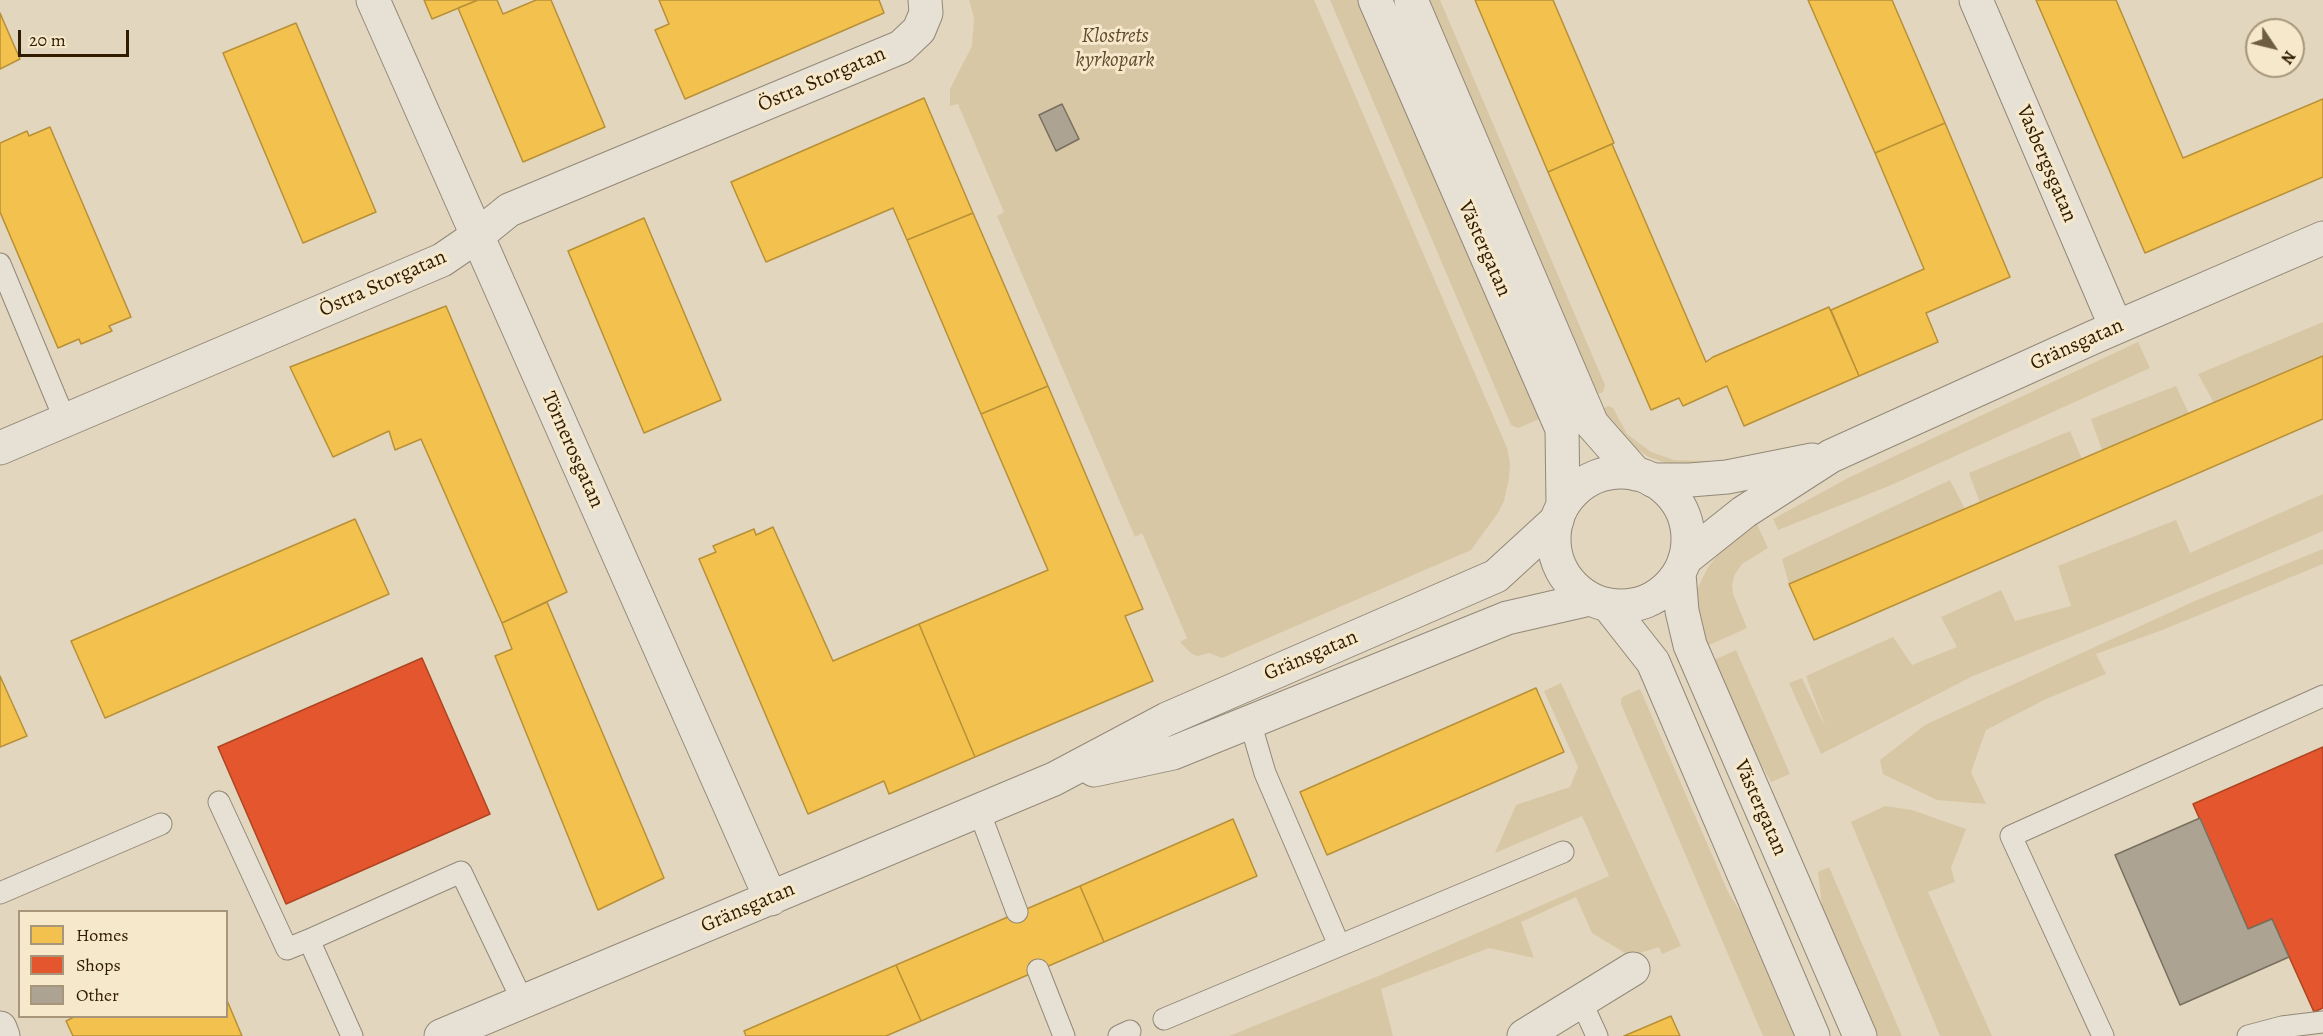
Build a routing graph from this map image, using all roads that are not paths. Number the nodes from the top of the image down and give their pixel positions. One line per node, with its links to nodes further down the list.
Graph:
1 (373, 0): 6 (street, Törnerosgatan)
2 (1375, 0): 14 (street, Västergatan)
3 (1411, 0): 13 (street, Västergatan)
4 (1976, 0): 9 (street, Vasbergsgatan)
5 (922, 15): 6 (street, Östra Storgatan)
6 (477, 236): 10 (street, Östra Storgatan); 25 (street, Törnerosgatan)
7 (2323, 238): 9 (street, Gränsgatan)
8 (0, 264): 10 (lane)
9 (2116, 327): 12 (street, Gränsgatan)
10 (65, 420): 11 (street, Östra Storgatan)
11 (0, 448)
12 (1832, 456): 13 (street, Gränsgatan); 15 (street, Gränsgatan)
13 (1644, 477): 14 (street); 15 (street)
14 (1560, 512): 16 (street); 19 (street, Gränsgatan)
15 (1682, 567): 16 (street); 43 (street, Västergatan)
16 (1600, 603): 18 (street, Gränsgatan); 42 (street, Västergatan)
17 (2323, 696): 44 (lane)
18 (1250, 722): 19 (street, Gränsgatan); 28 (lane)
19 (1054, 779): 21 (street, Gränsgatan)
20 (219, 802): 27 (lane)
21 (979, 811): 25 (street, Gränsgatan); 26 (lane)
22 (161, 824): 24 (lane)
23 (1563, 852): 28 (lane)
24 (0, 893)
25 (771, 899): 32 (street, Gränsgatan)
26 (1017, 912)
27 (309, 940): 32 (lane); 38 (lane)
28 (1339, 945): 33 (lane)
29 (1634, 969): 31 (street)
30 (1038, 970): 40 (lane)
31 (1581, 1001): 36 (street); 41 (lane)
32 (523, 1002): 39 (street, Gränsgatan)
33 (1164, 1019)
34 (2323, 1022): 45 (lane)
35 (0, 1028): 37 (street)
36 (1526, 1035)
37 (3, 1036)
38 (352, 1036)
39 (441, 1036)
40 (1064, 1036)
41 (1597, 1036)
42 (1813, 1036)
43 (1860, 1036)
44 (2103, 1036)
45 (2248, 1036)

